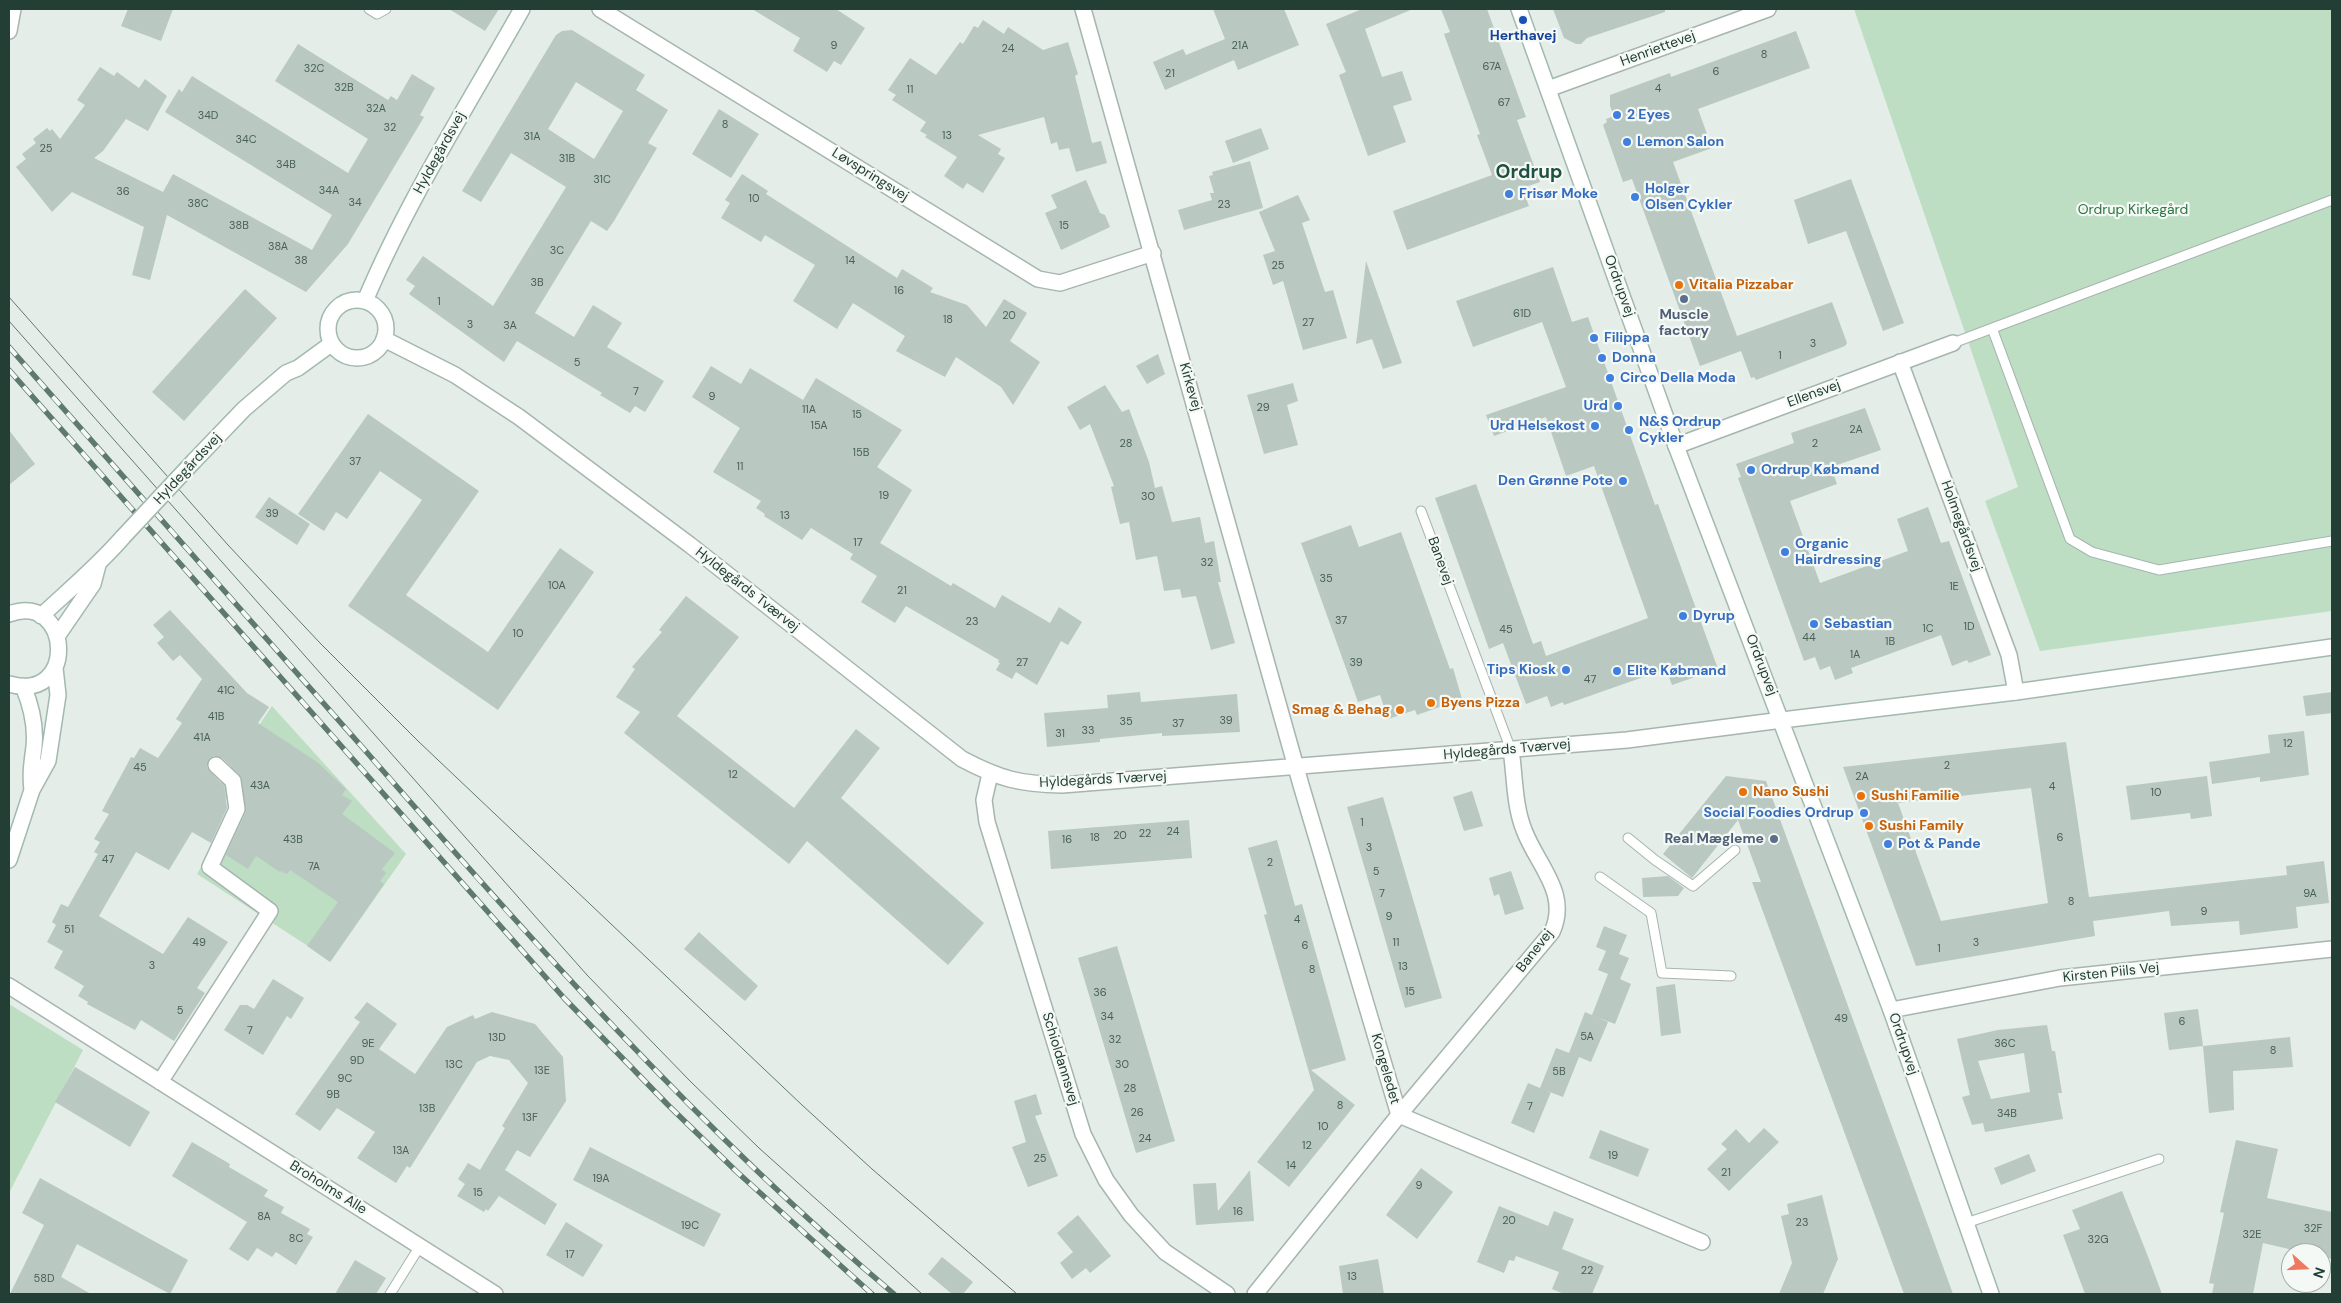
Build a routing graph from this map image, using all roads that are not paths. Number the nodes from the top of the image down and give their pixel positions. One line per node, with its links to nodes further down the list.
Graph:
1 (14, 9): 9 (street)
2 (369, 9): 3 (lane)
3 (386, 9)
4 (522, 9): 13 (street, Hyldegårdsvej)
5 (600, 9): 12 (street, Løvspringsvej)
6 (1083, 9): 12 (street, Kirkevej)
7 (1518, 9): 10 (street, Ordrupvej)
8 (1768, 9): 10 (street, Henriettevej)
9 (9, 31)
10 (1548, 90): 19 (street, Ordrupvej)
11 (2332, 200): 14 (lane)
12 (1152, 253): 33 (street, Kirkevej)
13 (365, 301): 15 (street); 17 (street)
14 (1992, 328): 16 (lane); 21 (lane)
15 (384, 339): 17 (street); 34 (street, Hyldegårds Tværvej)
16 (1953, 343): 18 (street, Ellensvej)
17 (331, 344): 22 (street, Hyldegårdsvej, bridge)
18 (1900, 362): 19 (street, Ellensvej); 29 (street, Holmegårdsvej)
19 (1676, 446): 30 (street, Ordrupvej)
20 (1421, 511): 31 (lane, Banevej)
21 (2332, 541)
22 (98, 565): 24 (street, Hyldegårdsvej); 25 (street, Hyldegårdsvej)
23 (9, 614): 24 (street)
24 (40, 616): 25 (street)
25 (58, 635): 27 (street)
26 (2332, 647): 29 (street)
27 (55, 668): 28 (street); 35 (street)
28 (16, 685): 35 (street)
29 (2016, 692): 30 (street)
30 (1782, 720): 31 (street, Hyldegårds Tværvej); 43 (street, Ordrupvej)
31 (1511, 750): 33 (street, Hyldegårds Tværvej); 45 (street, Banevej)
32 (216, 765): 44 (street)
33 (1296, 766): 34 (street, Hyldegårds Tværvej); 45 (street, Kongeledet)
34 (990, 774): 52 (street, Schioldannsvej)
35 (32, 790): 38 (street)
36 (1628, 838): 37 (lane)
37 (1735, 850)
38 (9, 860)
39 (1600, 877): 41 (lane)
40 (2332, 949): 43 (street, Kirsten Piils Vej)
41 (1731, 976)
42 (9, 986): 44 (street, Broholms Alle)
43 (1891, 1010): 47 (street, Ordrupvej)
44 (160, 1082): 49 (street, Broholms Alle)
45 (1399, 1115): 48 (street, Kongeledet); 53 (street, Banevej)
46 (2159, 1159): 47 (lane)
47 (1966, 1223): 54 (street, Ordrupvej)
48 (1702, 1242)
49 (420, 1246): 50 (lane); 51 (street, Broholms Alle)
50 (390, 1294)
51 (495, 1294)
52 (1227, 1294)
53 (1255, 1294)
54 (1991, 1294)

